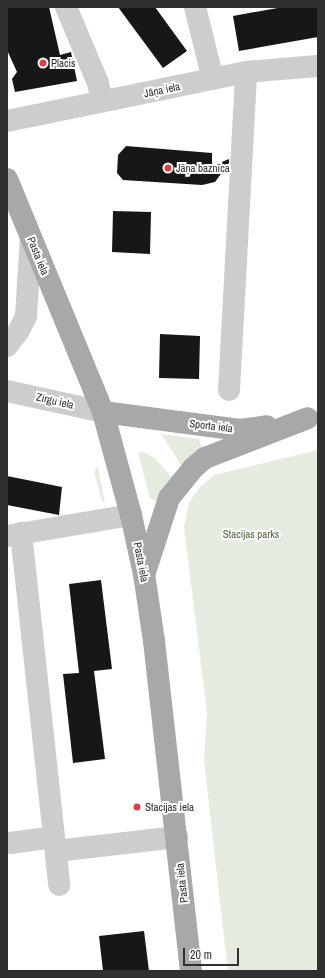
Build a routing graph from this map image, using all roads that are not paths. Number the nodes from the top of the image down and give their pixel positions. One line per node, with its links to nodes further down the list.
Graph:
1 (66, 7): 6 (street)
2 (195, 7): 5 (street)
3 (318, 66): 4 (street, Jāņa iela)
4 (246, 72): 5 (street, Jāņa iela); 11 (street)
5 (213, 79): 6 (street, Jāņa iela)
6 (102, 102): 7 (street, Jāņa iela)
7 (7, 120)
8 (7, 179): 9 (main road, Pasta iela)
9 (31, 237): 10 (street); 13 (main road, Pasta iela)
10 (7, 346)
11 (229, 390)
12 (7, 392): 13 (street, Zirgu iela)
13 (103, 412): 14 (main road, Sporta iela); 15 (main road, Pasta iela)
14 (313, 417): 17 (main road)
15 (131, 515): 16 (street); 17 (main road, Pasta iela)
16 (14, 534): 20 (street)
17 (144, 574): 18 (main road, Pasta iela)
18 (177, 837): 20 (street); 22 (main road, Pasta iela)
19 (10, 843): 20 (street)
20 (55, 844): 21 (street)
21 (59, 885)
22 (191, 969)

